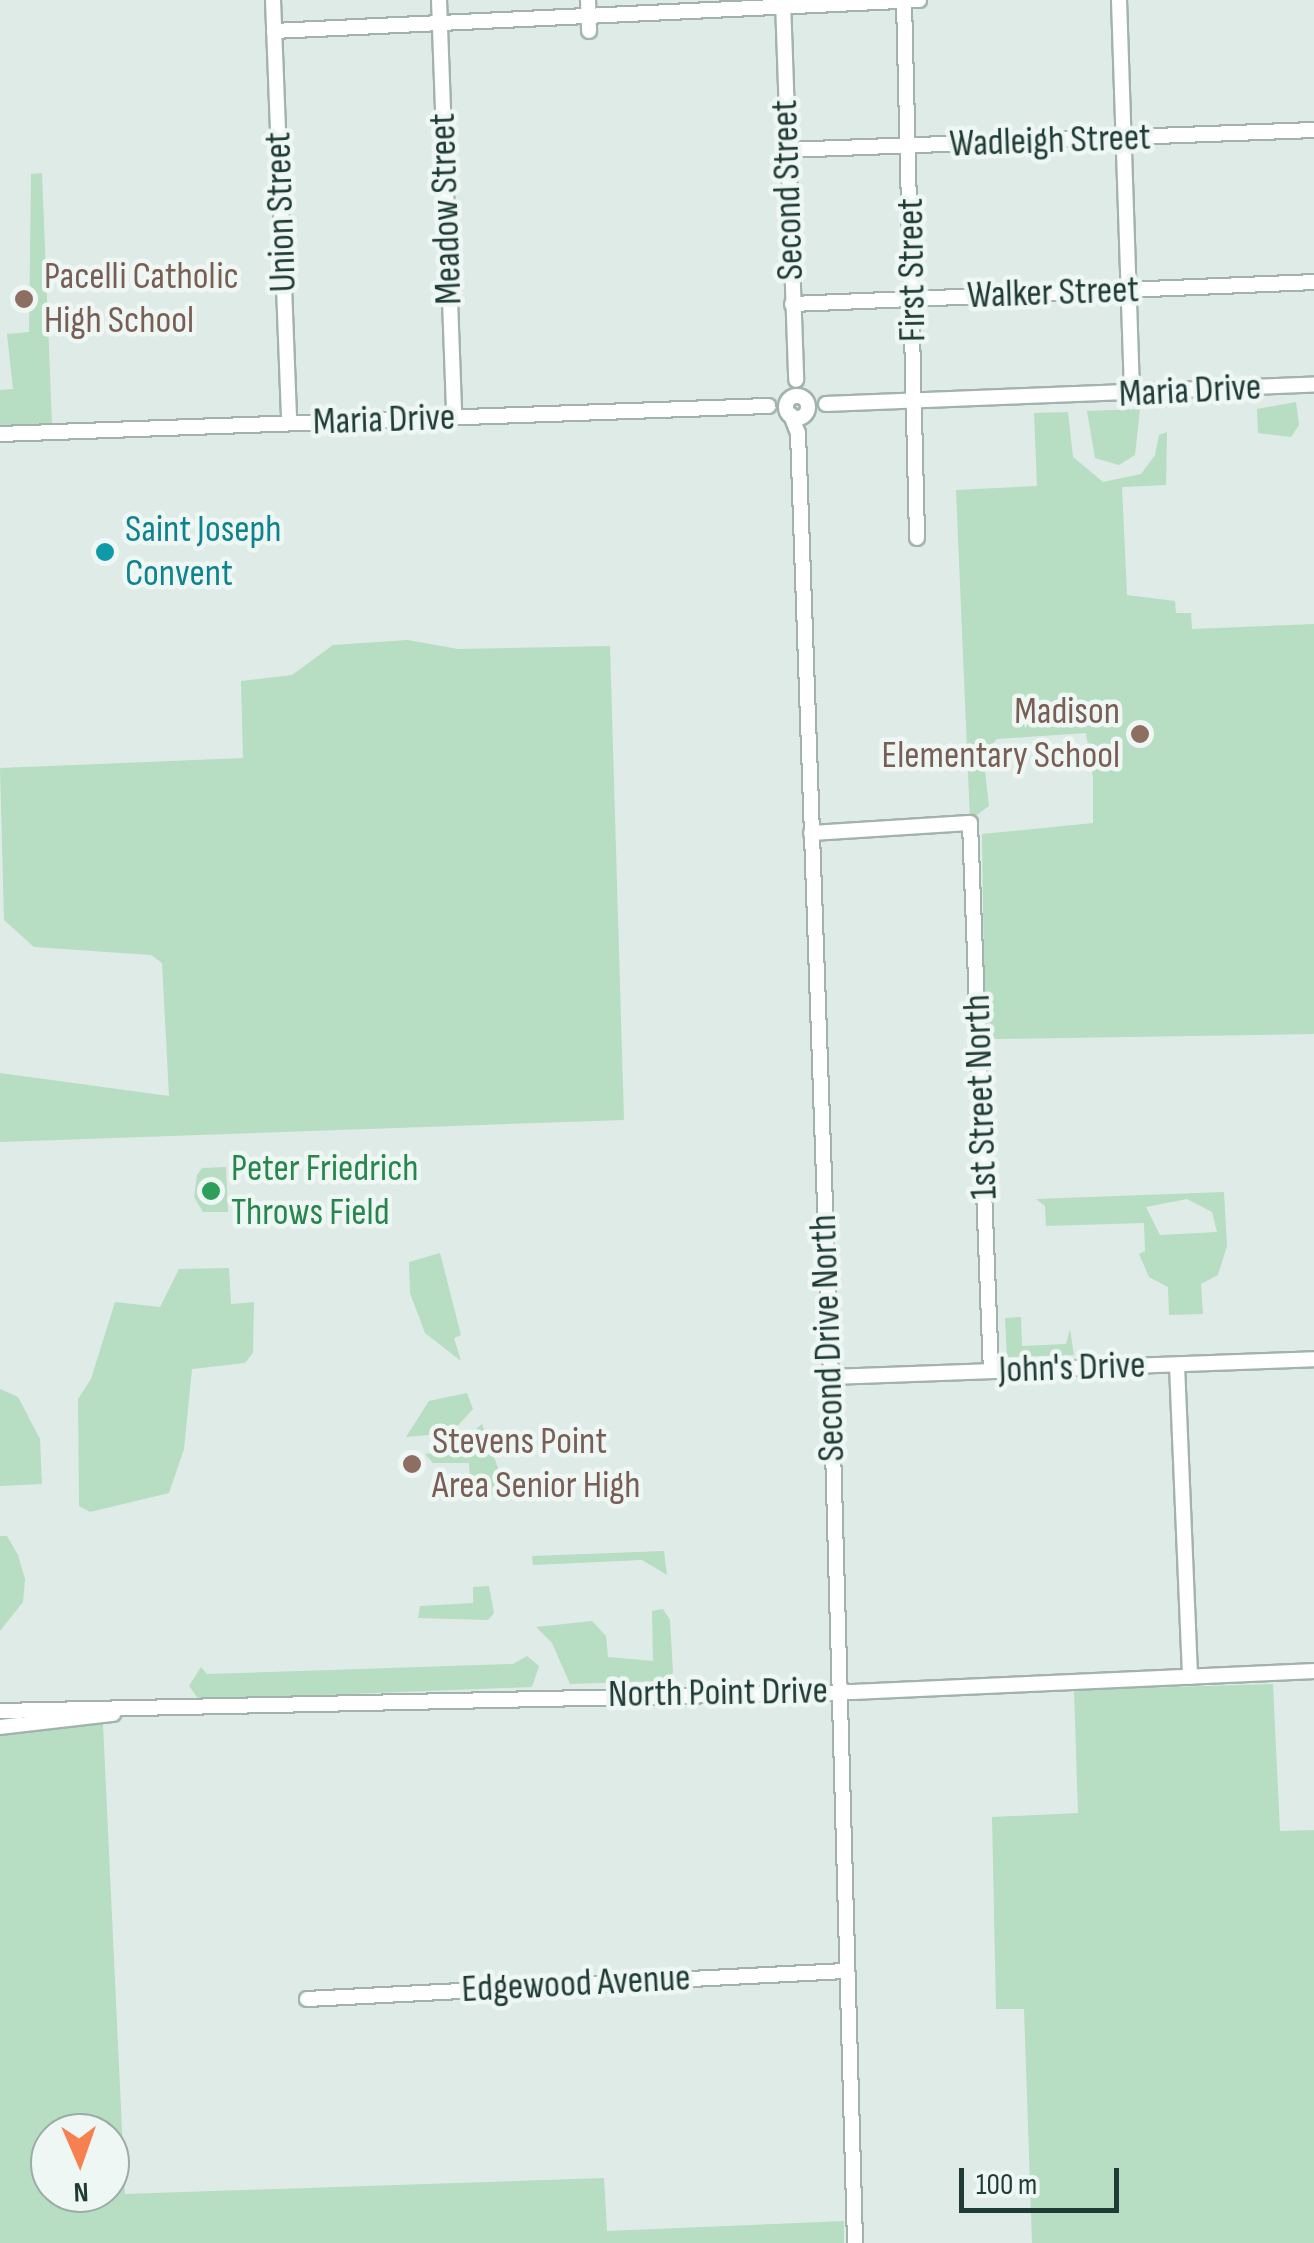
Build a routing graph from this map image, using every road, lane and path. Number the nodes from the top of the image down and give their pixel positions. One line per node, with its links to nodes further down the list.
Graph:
1 (272, 0): 8 (street, Union Street)
2 (439, 0): 7 (street, Meadow Street)
3 (1119, 0): 10 (street)
4 (912, 1): 5 (street); 11 (street, First Street)
5 (783, 4): 6 (street); 12 (street, Second Street)
6 (588, 16): 7 (street)
7 (440, 24): 8 (street); 21 (street, Meadow Street)
8 (274, 31): 22 (street, Union Street)
9 (1314, 130): 10 (street, Wadleigh Street)
10 (1123, 138): 11 (street, Wadleigh Street); 14 (street)
11 (910, 146): 12 (street, Wadleigh Street); 15 (street, First Street)
12 (786, 150): 16 (street, Second Street)
13 (1314, 282): 14 (street, Walker Street)
14 (1131, 290): 15 (street, Walker Street); 18 (street)
15 (912, 299): 16 (street, Walker Street); 19 (street, First Street)
16 (792, 304): 20 (street, Second Street)
17 (1314, 384): 18 (street, Maria Drive)
18 (1132, 394): 19 (street, Maria Drive)
19 (915, 400): 20 (street, Maria Drive); 24 (street, First Street)
20 (798, 407): 21 (street, Maria Drive); 25 (street, Second Drive North)
21 (454, 417): 22 (street, Maria Drive)
22 (289, 423): 23 (street, Maria Drive)
23 (0, 434)
24 (916, 538)
25 (811, 833): 28 (street, 1st Street North); 29 (street, Second Drive North)
26 (1314, 1359): 27 (street, John's Drive)
27 (1177, 1364): 28 (street, John's Drive); 31 (street)
28 (990, 1371): 29 (street, John's Drive)
29 (831, 1377): 32 (street, Second Drive North)
30 (1314, 1671): 31 (street, North Point Drive)
31 (1190, 1678): 32 (street, North Point Drive)
32 (838, 1690): 34 (street, North Point Drive); 36 (street, Second Drive North)
33 (0, 1711): 34 (street, North Point Drive)
34 (122, 1712): 35 (street, North Point Drive)
35 (0, 1727)
36 (845, 1972): 37 (street, Edgewood Avenue); 38 (street, Second Drive North)
37 (307, 1999)
38 (855, 2243)

